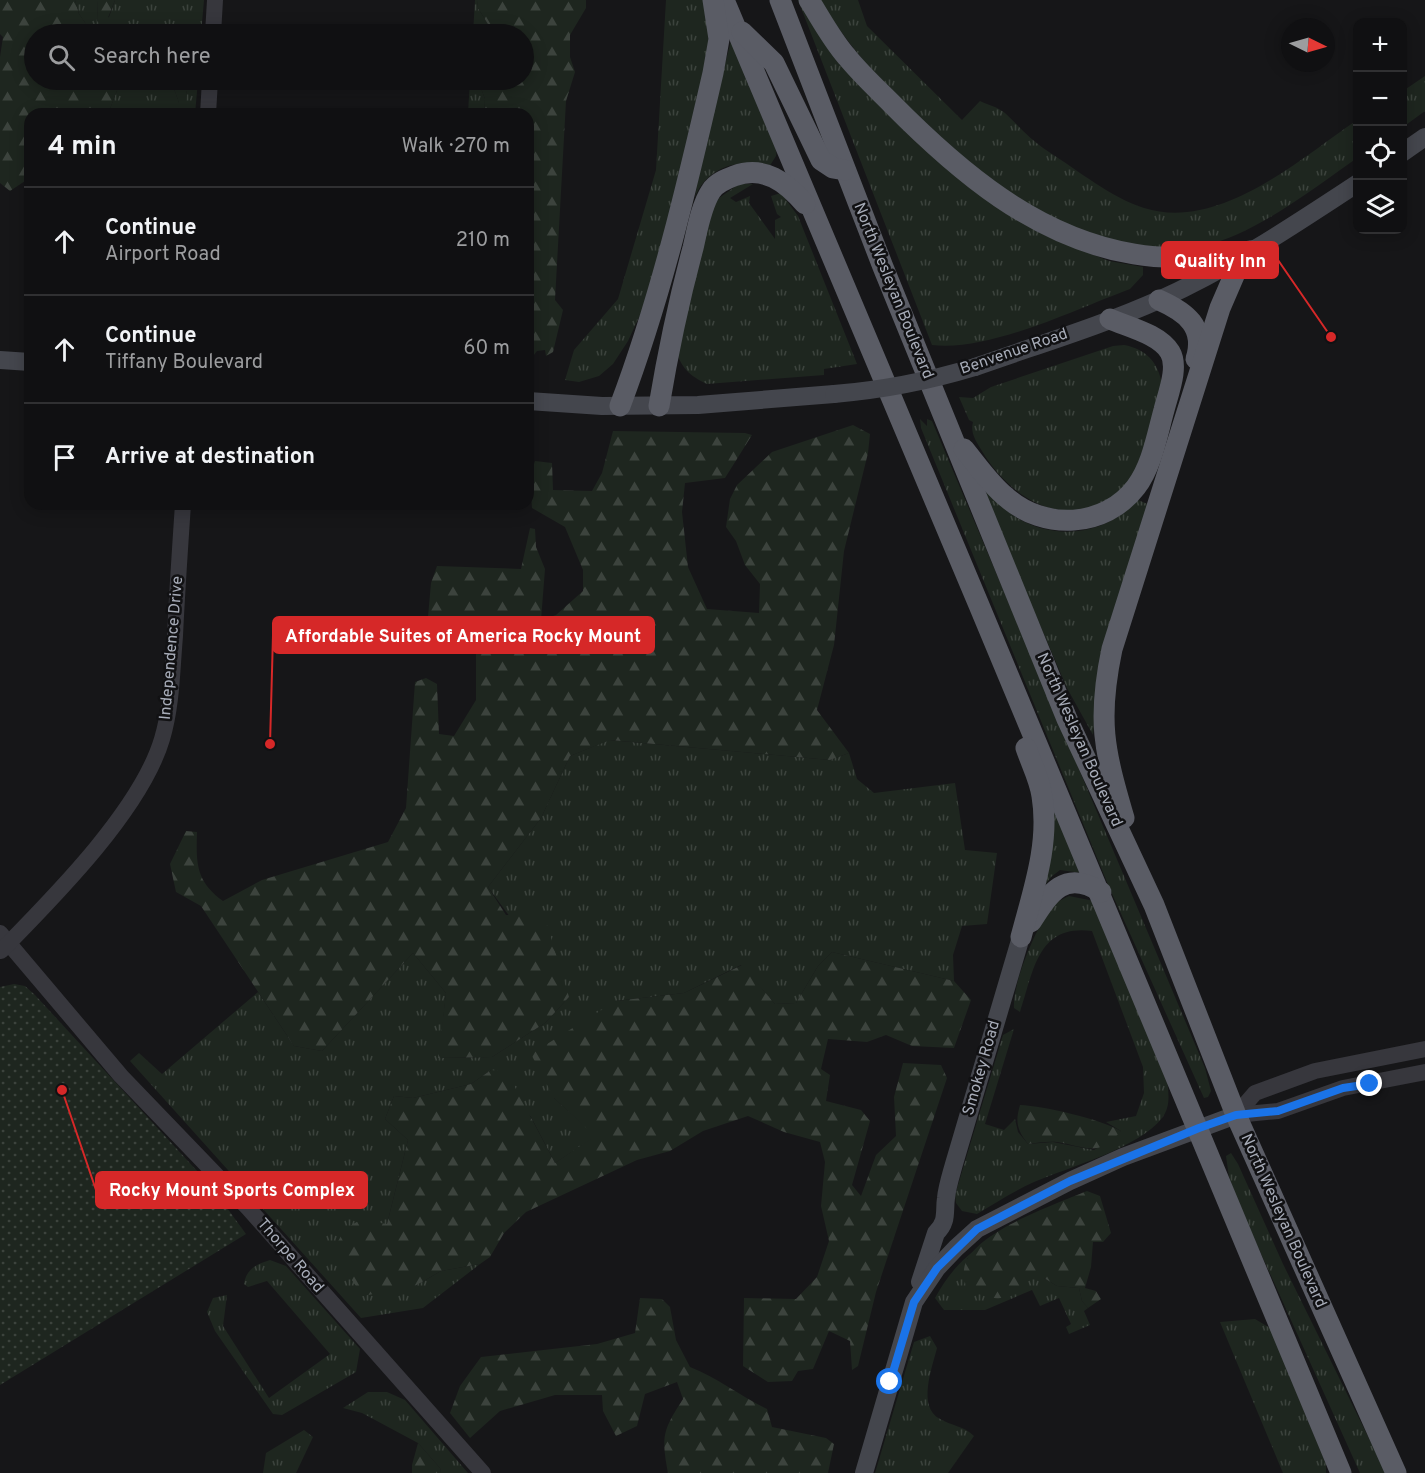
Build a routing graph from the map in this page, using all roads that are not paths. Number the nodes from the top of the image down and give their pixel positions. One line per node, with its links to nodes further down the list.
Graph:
1 (215, 0): 6 (street)
2 (713, 0): 21 (highway)
3 (724, 0): 7 (highway)
4 (780, 0): 12 (highway, North Wesleyan Boulevard)
5 (809, 0): 15 (highway)
6 (214, 24)
7 (735, 26): 12 (highway); 14 (highway)
8 (209, 90): 9 (street)
9 (208, 108)
10 (1425, 137): 11 (main road)
11 (1407, 150)
12 (845, 170): 23 (highway, North Wesleyan Boulevard)
13 (1353, 186): 15 (main road, Benvenue Road)
14 (830, 254): 22 (highway); 26 (highway)
15 (1247, 254): 16 (main road, Benvenue Road); 24 (highway)
16 (1159, 300): 17 (main road, Benvenue Road); 24 (highway)
17 (1110, 319): 22 (main road, Benvenue Road, bridge); 23 (highway)
18 (0, 360): 19 (main road)
19 (24, 362)
20 (534, 401): 21 (main road, Benvenue Road)
21 (620, 406): 22 (main road, Benvenue Road)
22 (659, 406)
23 (950, 431): 27 (highway, North Wesleyan Boulevard)
24 (1180, 433): 27 (highway)
25 (183, 510): 30 (street, Independence Drive)
26 (991, 632): 28 (highway); 29 (highway)
27 (1144, 885): 33 (highway, North Wesleyan Boulevard)
28 (1101, 891): 29 (highway); 34 (highway)
29 (1020, 937): 35 (main road, Smokey Road)
30 (3, 943): 36 (street, Thorpe Road)
31 (1425, 1049): 33 (street)
32 (1425, 1072): 33 (street)
33 (1236, 1115): 34 (main road); 39 (highway, North Wesleyan Boulevard)
34 (1199, 1128): 35 (main road); 38 (highway)
35 (914, 1302): 37 (main road, Smokey Road)
36 (483, 1473)
37 (864, 1473)
38 (1341, 1473)
39 (1396, 1473)

